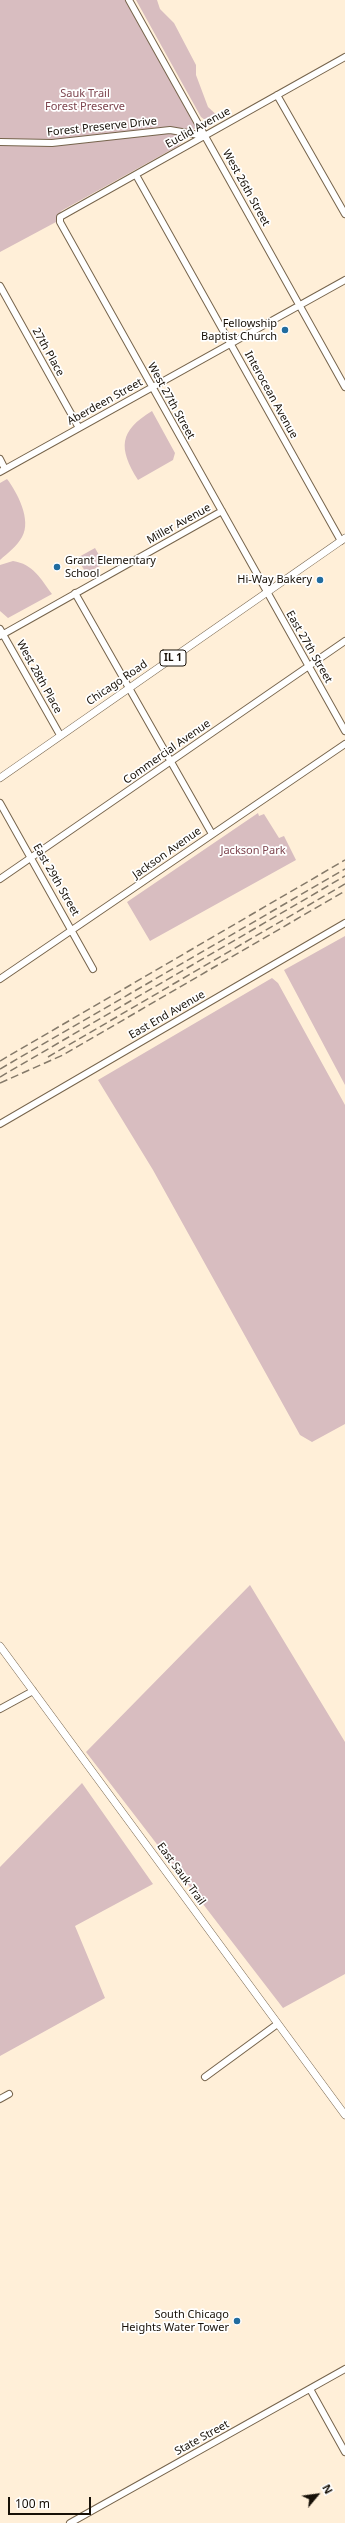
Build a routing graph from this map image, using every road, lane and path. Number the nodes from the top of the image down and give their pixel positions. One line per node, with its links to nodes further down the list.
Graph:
1 (129, 0): 4 (street, West 26th Street)
2 (345, 57): 3 (street, Euclid Avenue)
3 (277, 95): 4 (street, Euclid Avenue); 7 (street)
4 (205, 136): 5 (street, Forest Preserve Drive); 6 (street, Euclid Avenue); 11 (street, West 26th Street)
5 (0, 142)
6 (136, 175): 8 (street, Euclid Avenue); 12 (street, Interocean Avenue)
7 (345, 214)
8 (60, 217): 13 (street, West 27th Street)
9 (345, 280): 11 (street, Aberdeen Street)
10 (0, 286): 15 (street, 27th Place)
11 (300, 305): 12 (street, Aberdeen Street); 14 (street, West 26th Street)
12 (231, 343): 13 (street, Aberdeen Street); 19 (street, Interocean Avenue)
13 (153, 387): 15 (street, Aberdeen Street); 18 (street, West 27th Street)
14 (345, 387)
15 (79, 428): 17 (street, Aberdeen Street)
16 (0, 459): 17 (street)
17 (3, 471)
18 (222, 511): 20 (street, Miller Avenue); 21 (street, West 27th Street)
19 (343, 539): 21 (main road, Chicago Road / IL 1)
20 (75, 593): 22 (street, Miller Avenue); 25 (street)
21 (267, 593): 24 (street, East 27th Street); 25 (main road, Chicago Road / IL 1)
22 (1, 633): 27 (street, West 28th Place)
23 (345, 641): 24 (street, Commercial Avenue)
24 (308, 666): 26 (street, East 27th Street); 29 (street, Commercial Avenue)
25 (129, 688): 27 (main road, Chicago Road / IL 1); 29 (street)
26 (345, 731)
27 (60, 735): 30 (main road, Chicago Road / IL 1)
28 (345, 744): 32 (street, Jackson Avenue)
29 (171, 762): 32 (street); 33 (street, Commercial Avenue)
30 (0, 778)
31 (0, 803): 33 (street, East 29th Street)
32 (212, 834): 36 (street, Jackson Avenue)
33 (31, 857): 34 (street, Commercial Avenue); 36 (street, East 29th Street)
34 (0, 879)
35 (345, 923): 39 (street, East End Avenue)
36 (72, 930): 37 (street, East 29th Street); 38 (street, Jackson Avenue)
37 (93, 969)
38 (0, 979)
39 (0, 1124)
40 (0, 1646): 41 (main road, East Sauk Trail)
41 (33, 1691): 42 (street); 43 (main road, East Sauk Trail)
42 (0, 1709)
43 (276, 2024): 44 (street); 47 (main road, East Sauk Trail)
44 (205, 2077)
45 (9, 2094): 46 (street)
46 (0, 2099)
47 (345, 2115)
48 (345, 2370): 49 (street, State Street)
49 (310, 2389): 50 (street); 51 (street, State Street)
50 (345, 2452)
51 (70, 2523)

